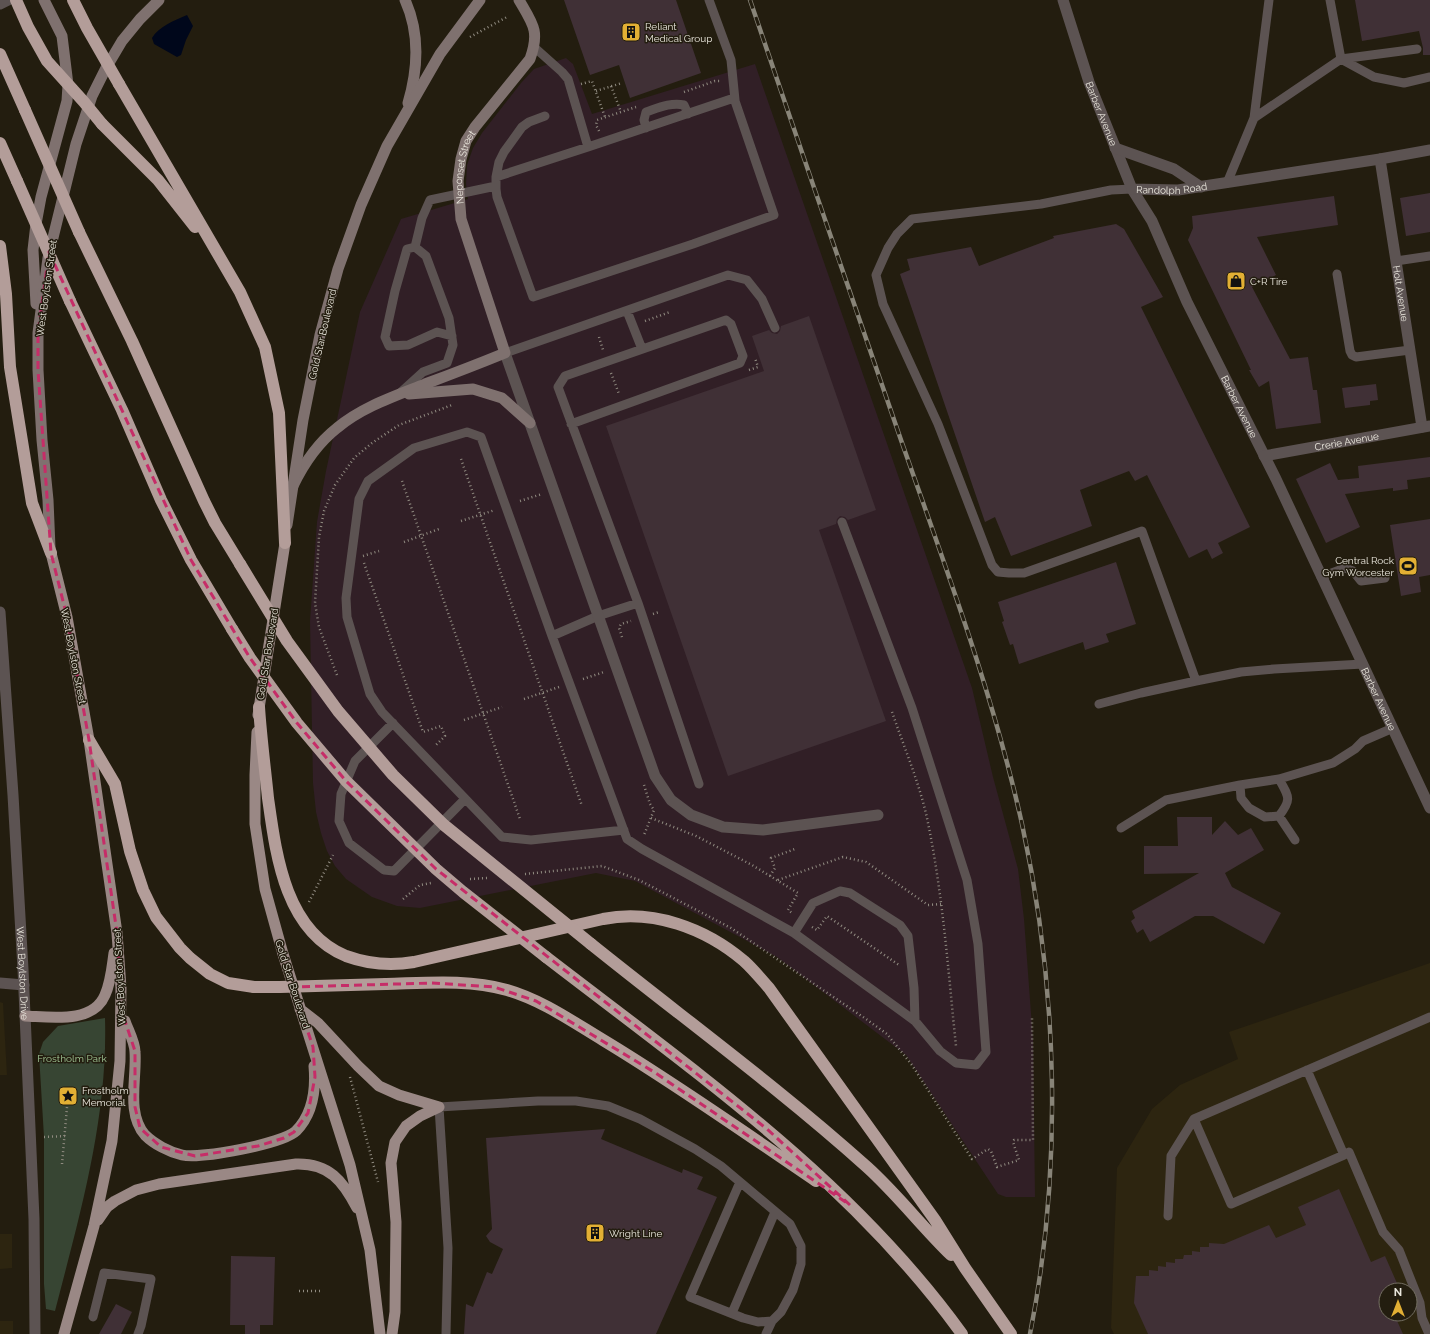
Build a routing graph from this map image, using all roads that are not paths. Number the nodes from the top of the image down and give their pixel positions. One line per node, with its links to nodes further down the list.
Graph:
1 (8, 0): 13 (street)
2 (16, 0): 40 (highway, bridge)
3 (44, 0): 43 (main road)
4 (74, 0): 40 (highway, bridge)
5 (159, 0): 43 (main road, West Boylston Street)
6 (406, 0): 23 (main road)
7 (519, 0): 14 (main road, Neponset Street)
8 (709, 0): 19 (lane)
9 (1063, 0): 27 (street, Barber Avenue)
10 (1269, 0): 22 (lane)
11 (1330, 0): 17 (lane)
12 (480, 1): 23 (main road, Gold Star Boulevard)
13 (0, 4)
14 (534, 47): 26 (lane); 34 (main road, Neponset Street)
15 (1417, 49): 17 (lane)
16 (0, 54): 101 (highway, bridge)
17 (1341, 59): 18 (lane); 22 (lane)
18 (1430, 78)
19 (734, 100): 20 (lane); 30 (lane)
20 (688, 114): 24 (lane); 24 (lane)
21 (545, 116): 30 (lane)
22 (1254, 118): 31 (lane)
23 (402, 120): 53 (main road, Gold Star Boulevard)
24 (646, 128): 26 (lane)
25 (0, 143): 96 (highway, bridge)
26 (588, 148): 30 (lane)
27 (1115, 148): 32 (street); 33 (street, Barber Avenue)
28 (1430, 150): 29 (street, Randolph Road)
29 (1380, 159): 31 (street, Randolph Road); 38 (street, Holt Avenue)
30 (496, 181): 34 (lane)
31 (1227, 183): 32 (street, Randolph Road)
32 (1201, 187): 33 (street, Randolph Road)
33 (1132, 189): 52 (street, Barber Avenue); 64 (lane, Randolph Road)
34 (459, 194): 36 (lane); 47 (main road, Neponset Street)
35 (0, 246): 56 (highway)
36 (415, 246): 44 (lane); 44 (lane)
37 (1430, 256): 38 (lane)
38 (1396, 261): 46 (street, Holt Avenue)
39 (1337, 274): 46 (lane)
40 (240, 292): 55 (highway)
41 (627, 311): 42 (lane); 45 (lane); 47 (lane)
42 (775, 328)
43 (38, 333): 56 (main road, West Boylston Street)
44 (452, 336): 48 (lane)
45 (642, 349): 50 (lane); 50 (lane)
46 (1410, 350): 51 (street, Holt Avenue)
47 (505, 353): 48 (main road); 49 (street)
48 (399, 395): 49 (main road); 53 (main road)
49 (530, 423): 61 (street)
50 (571, 424): 59 (lane)
51 (1426, 427): 52 (street, Crerie Avenue)
52 (1264, 456): 57 (street, Barber Avenue)
53 (293, 486): 55 (main road, Gold Star Boulevard)
54 (842, 522): 89 (lane)
55 (285, 543): 66 (main road, Gold Star Boulevard)
56 (51, 552): 70 (main road, West Boylston Street)
57 (1321, 576): 58 (lane); 63 (street, Barber Avenue)
58 (1385, 578)
59 (638, 603): 61 (lane); 72 (lane)
60 (0, 612): 67 (street, West Boylston Drive)
61 (598, 616): 62 (lane); 76 (street)
62 (552, 636): 68 (lane); 79 (lane)
63 (1363, 664): 64 (lane); 69 (street, Barber Avenue)
64 (1196, 681): 65 (lane)
65 (1099, 704)
66 (259, 707): 85 (main road, Gold Star Boulevard); 101 (highway)
67 (4, 717): 84 (street, West Boylston Drive)
68 (393, 723): 74 (lane); 74 (lane)
69 (1393, 728): 71 (lane); 75 (street, Barber Avenue)
70 (89, 740): 81 (main road, West Boylston Street); 96 (highway, bridge)
71 (1280, 778): 73 (lane); 77 (lane)
72 (699, 784)
73 (1240, 785): 77 (lane); 78 (lane)
74 (465, 799): 79 (lane)
75 (1430, 808)
76 (878, 815)
77 (1279, 816): 80 (lane)
78 (1121, 828)
79 (624, 830): 82 (lane)
80 (1294, 840)
81 (117, 933): 86 (main road, West Boylston Street); 87 (main road)
82 (794, 933): 89 (lane); 89 (lane)
83 (0, 983): 84 (street)
84 (24, 985): 87 (street, West Boylston Drive)
85 (300, 1009): 90 (main road, Gold Star Boulevard); 92 (main road)
86 (122, 1012): 90 (main road); 100 (main road, West Boylston Street)
87 (25, 1016): 105 (street, West Boylston Drive)
88 (1430, 1017): 91 (lane)
89 (915, 1021)
90 (313, 1047): 99 (main road, Gold Star Boulevard)
91 (1307, 1070): 93 (lane); 94 (lane)
92 (439, 1107): 95 (lane); 109 (main road); 110 (lane)
93 (1194, 1120): 94 (lane); 98 (lane)
94 (1344, 1155): 114 (lane)
95 (740, 1182): 97 (lane); 102 (lane)
96 (850, 1205): 112 (highway)
97 (775, 1212): 102 (lane); 104 (lane)
98 (1168, 1216)
99 (363, 1219): 100 (main road); 108 (main road, Gold Star Boulevard)
100 (94, 1226): 106 (main road, West Boylston Street)
101 (965, 1268): 113 (highway)
102 (732, 1313): 104 (lane)
103 (93, 1316): 107 (lane)
104 (772, 1321): 111 (lane)
105 (35, 1334)
106 (64, 1334)
107 (138, 1334)
108 (380, 1334)
109 (392, 1334)
110 (446, 1334)
111 (766, 1334)
112 (962, 1334)
113 (1011, 1334)
114 (1429, 1334)

